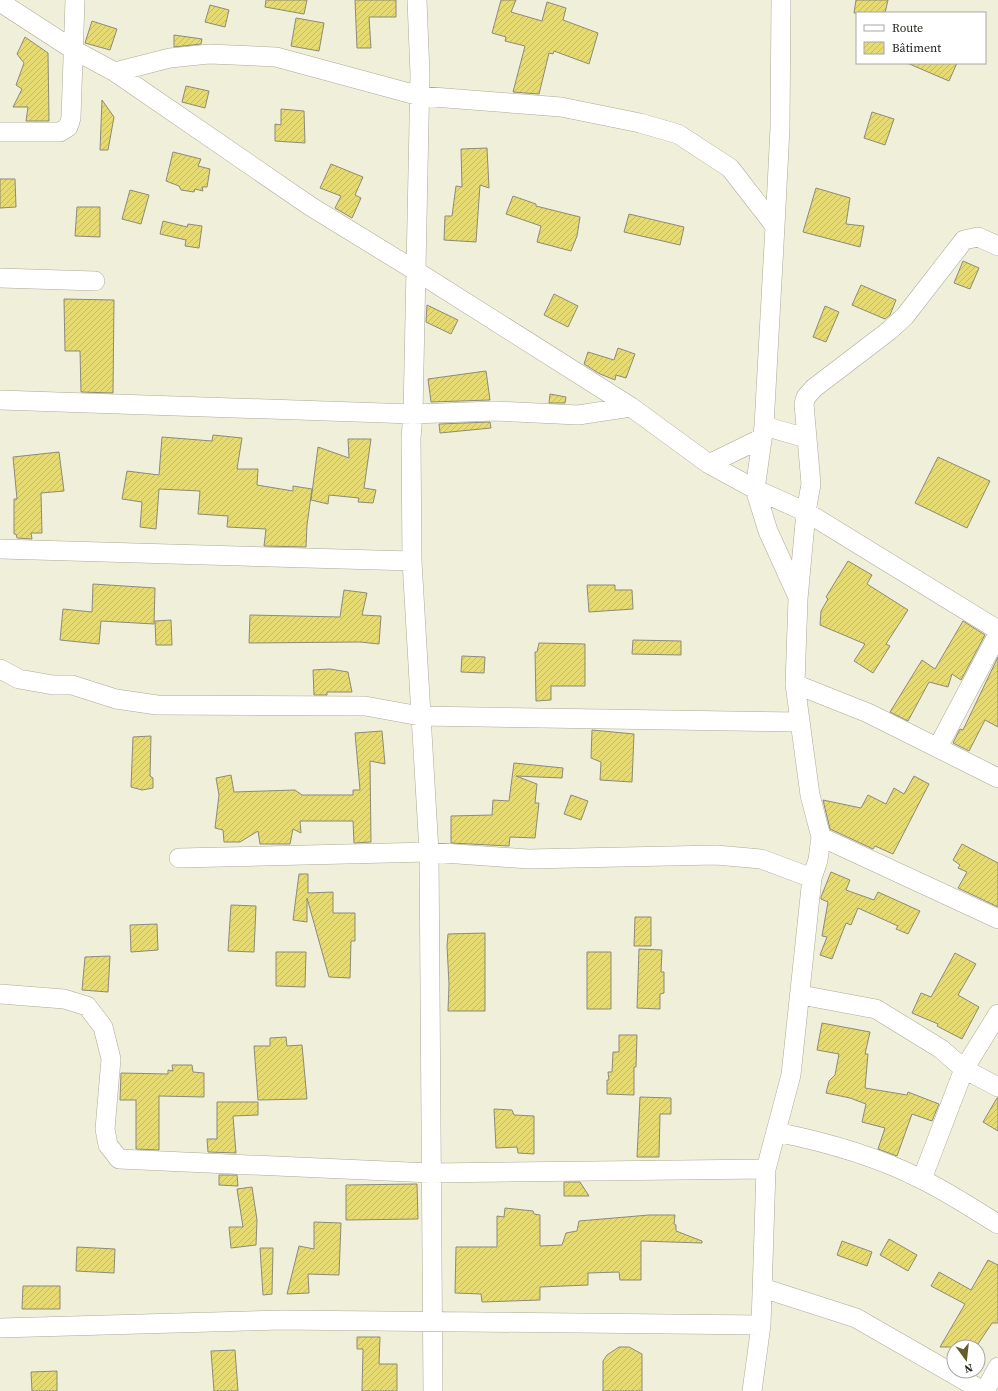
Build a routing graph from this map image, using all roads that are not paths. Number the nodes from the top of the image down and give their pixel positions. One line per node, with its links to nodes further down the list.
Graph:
1 (75, 0): 5 (street)
2 (417, 0): 7 (street)
3 (781, 0): 9 (street)
4 (0, 2): 5 (street)
5 (74, 50): 6 (street); 8 (street)
6 (115, 72): 7 (street); 11 (street)
7 (420, 96): 9 (street); 11 (street)
8 (0, 132)
9 (775, 226): 17 (street)
10 (998, 246): 18 (street)
11 (416, 270): 15 (street); 16 (street)
12 (0, 278): 13 (street)
13 (94, 281)
14 (0, 400): 16 (street)
15 (631, 407): 16 (street); 19 (street)
16 (413, 414): 23 (street)
17 (763, 432): 18 (street); 19 (street); 20 (street)
18 (806, 438): 21 (street)
19 (709, 464): 20 (street)
20 (755, 489): 21 (street); 24 (street)
21 (806, 512): 24 (street); 25 (street)
22 (0, 549): 23 (street)
23 (412, 561): 29 (street)
24 (798, 598): 28 (street)
25 (998, 630)
26 (998, 634): 31 (street)
27 (0, 669): 29 (street)
28 (795, 684): 30 (street); 31 (street)
29 (420, 716): 30 (street); 34 (street)
30 (800, 722): 33 (street)
31 (938, 747): 32 (street)
32 (998, 778)
33 (821, 837): 36 (street); 37 (street)
34 (429, 852): 35 (street); 36 (street); 45 (street)
35 (179, 858)
36 (812, 878): 39 (street)
37 (998, 919)
38 (0, 994): 45 (street)
39 (801, 995): 41 (street); 43 (street)
40 (998, 1014): 41 (street)
41 (964, 1069): 42 (street); 46 (street)
42 (998, 1087)
43 (776, 1132): 44 (street); 46 (street)
44 (766, 1169): 45 (street); 48 (street)
45 (431, 1173): 49 (street)
46 (922, 1179): 47 (street)
47 (998, 1224)
48 (763, 1288): 50 (street); 55 (street)
49 (433, 1323): 50 (street); 51 (street); 53 (street)
50 (761, 1325): 54 (street)
51 (0, 1328)
52 (998, 1367): 55 (street)
53 (433, 1391)
54 (752, 1391)
55 (984, 1391)

